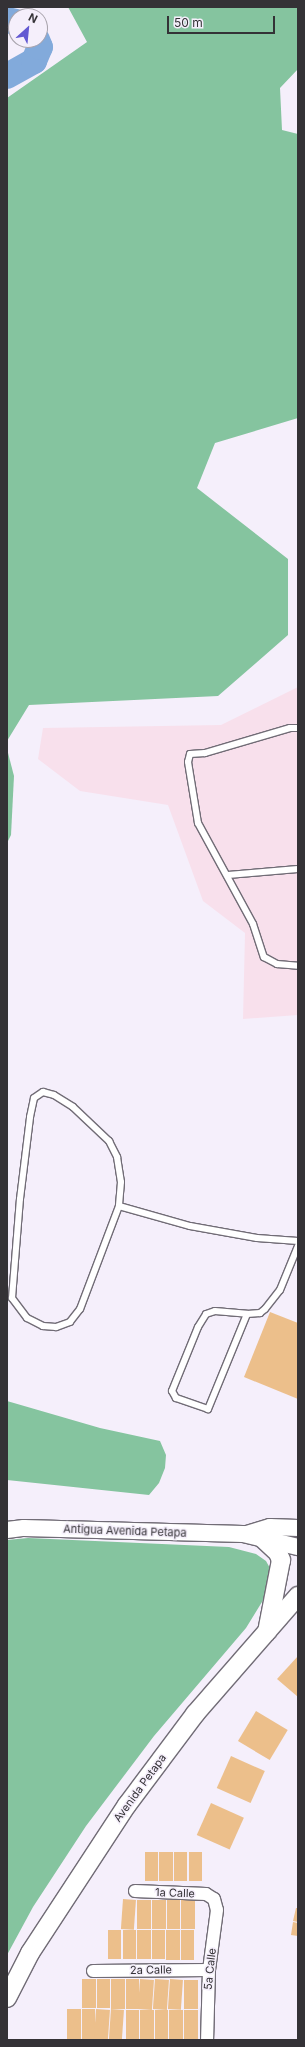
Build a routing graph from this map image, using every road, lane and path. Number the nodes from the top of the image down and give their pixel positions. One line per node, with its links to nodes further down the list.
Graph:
1 (298, 728): 3 (lane)
2 (298, 869): 3 (lane)
3 (228, 876): 4 (lane)
4 (298, 966)
5 (120, 1206): 5 (lane); 6 (lane)
6 (298, 1241)
7 (298, 1246): 8 (lane)
8 (247, 1314): 8 (lane)
9 (298, 1528): 11 (main road, Antigua Avenida Petapa)
10 (7, 1530): 11 (main road, Antigua Avenida Petapa)
11 (243, 1534): 12 (main road, Antigua Avenida Petapa)
12 (262, 1538): 13 (main road, Antigua Avenida Petapa); 15 (main road)
13 (298, 1547)
14 (298, 1596): 15 (main road, Avenida Petapa)
15 (267, 1633): 20 (main road, Avenida Petapa)
16 (135, 1891): 17 (street, 1a Calle)
17 (214, 1899): 18 (street, 5a Calle)
18 (209, 1970): 19 (street, 2a Calle); 21 (street, 5a Calle)
19 (93, 1971)
20 (7, 1998)
21 (207, 2040)

